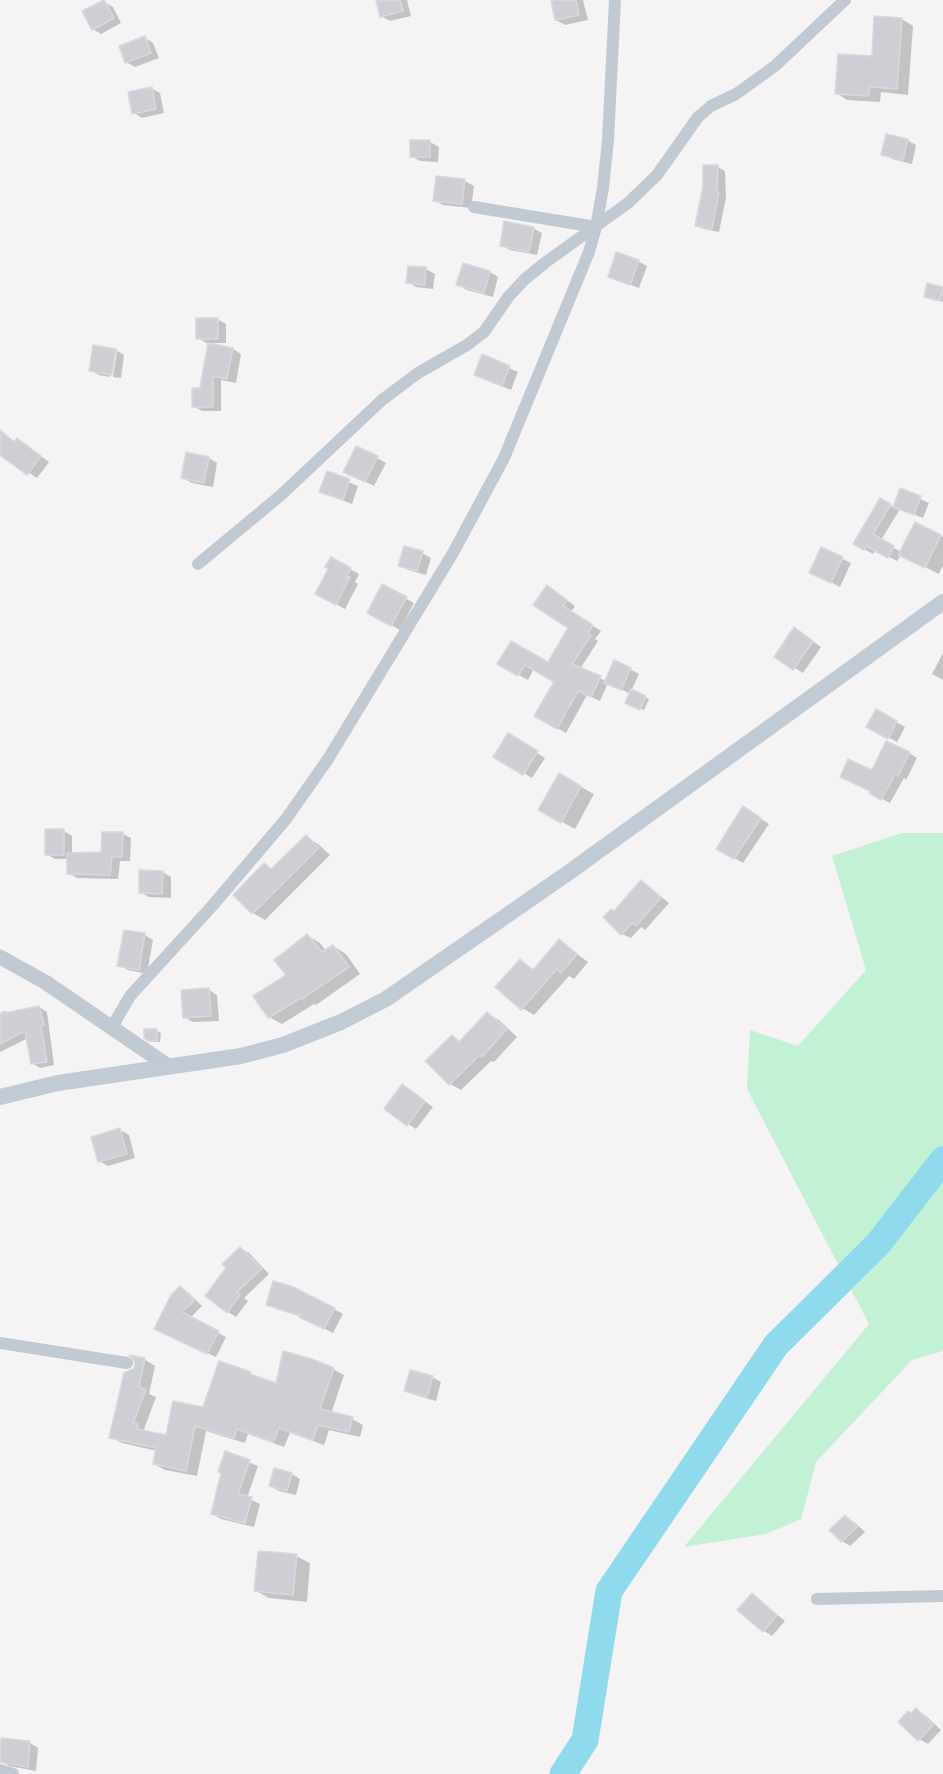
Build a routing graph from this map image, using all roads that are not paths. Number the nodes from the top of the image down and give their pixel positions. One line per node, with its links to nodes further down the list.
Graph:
1 (615, 0): 4 (street)
2 (845, 0): 4 (street)
3 (474, 207): 4 (street)
4 (596, 227): 5 (street); 8 (street)
5 (198, 564)
6 (943, 602): 9 (main road)
7 (0, 957): 8 (street)
8 (112, 1028): 9 (street)
9 (168, 1066): 10 (main road)
10 (0, 1097)
11 (0, 1343): 12 (street)
12 (127, 1363)
13 (943, 1596): 14 (street)
14 (817, 1599)
15 (0, 1770): 16 (street)
16 (13, 1774)

